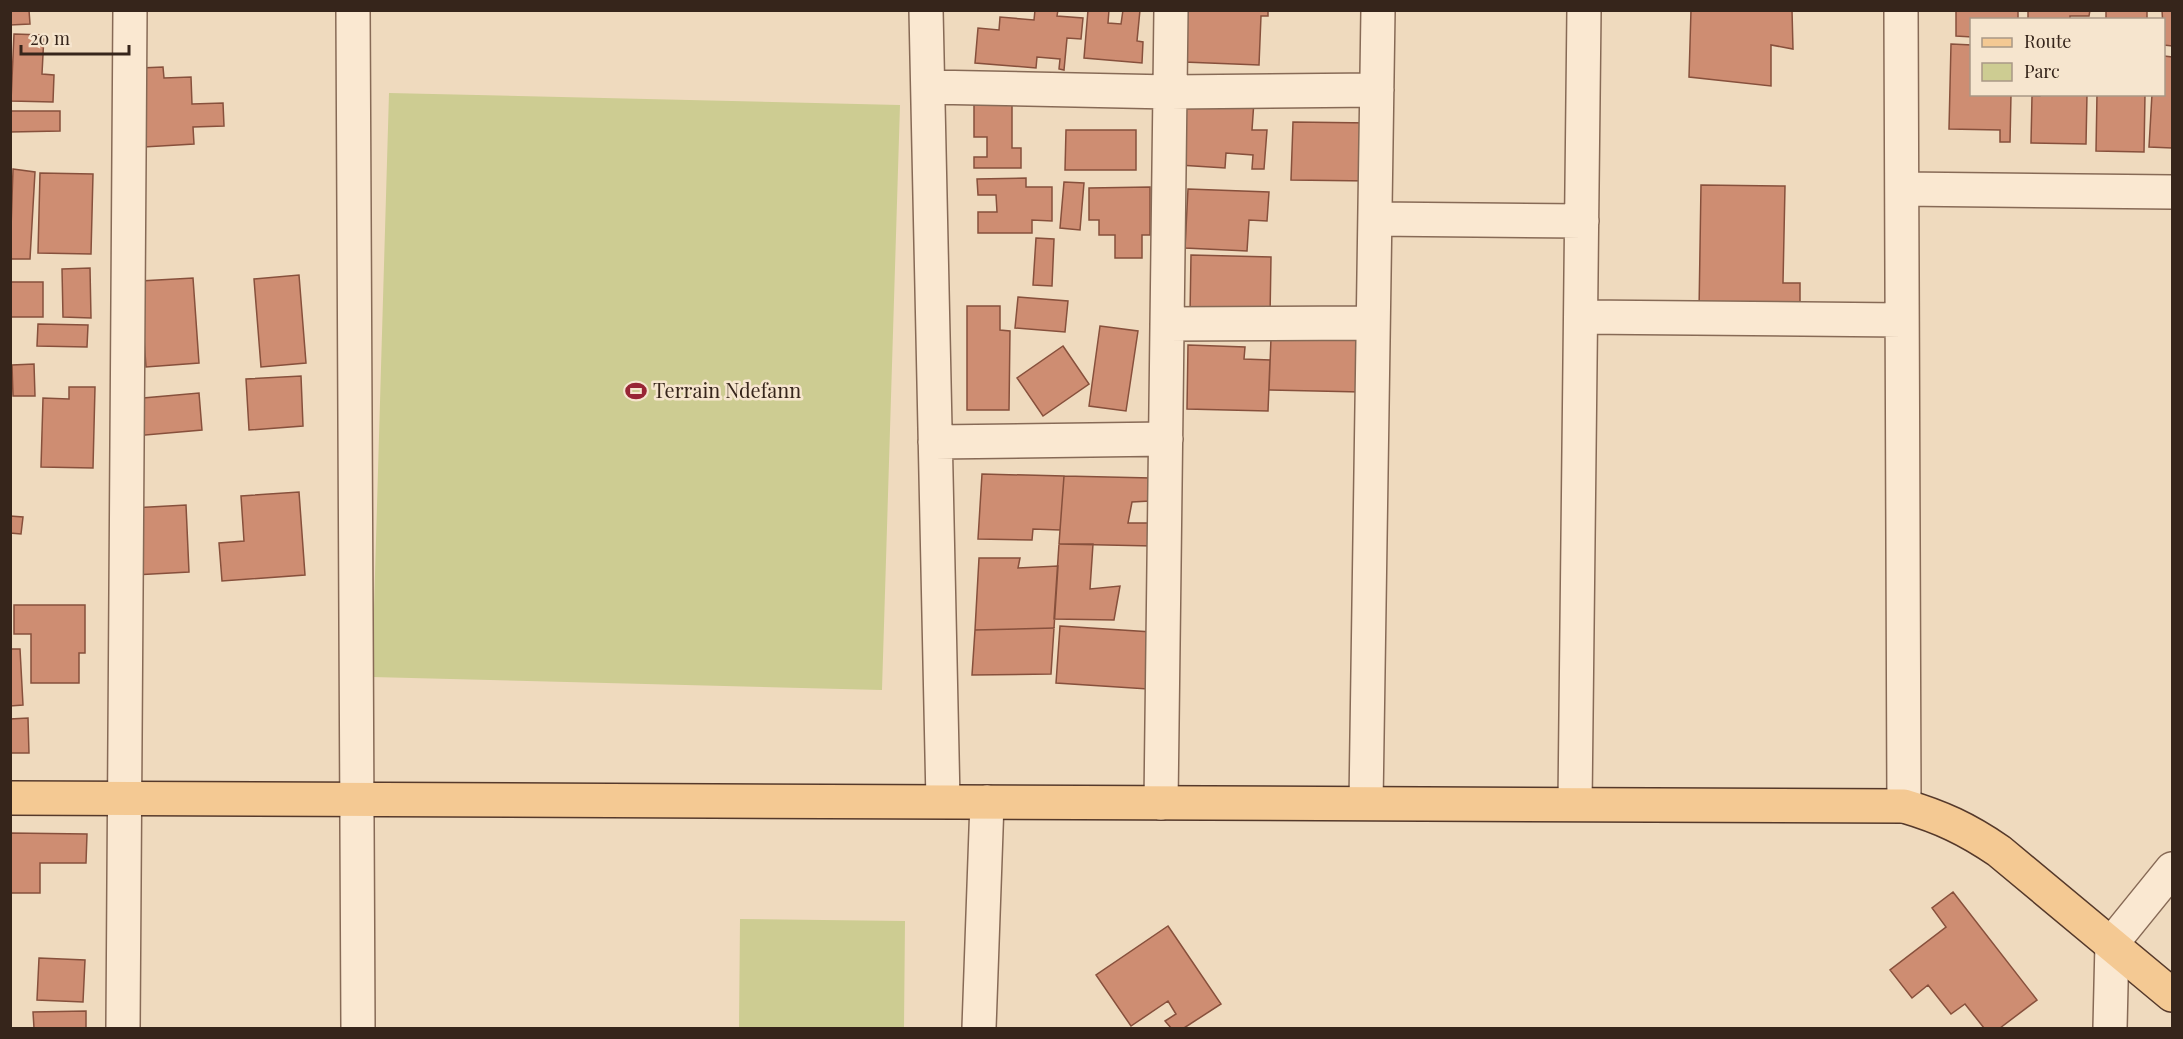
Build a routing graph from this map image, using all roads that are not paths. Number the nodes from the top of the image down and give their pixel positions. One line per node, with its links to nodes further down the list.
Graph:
1 (130, 10): 22 (street)
2 (353, 10): 23 (street)
3 (926, 10): 8 (street)
4 (1171, 10): 10 (street)
5 (1378, 10): 9 (street)
6 (1584, 10): 14 (street)
7 (1901, 10): 11 (street)
8 (928, 87): 10 (street); 20 (street)
9 (1377, 90): 10 (street); 13 (street)
10 (1170, 92): 18 (street)
11 (1902, 189): 12 (street); 16 (street)
12 (2172, 192)
13 (1375, 219): 14 (street); 17 (street)
14 (1582, 221): 15 (street)
15 (1581, 317): 16 (street); 28 (street)
16 (1902, 320): 29 (street)
17 (1373, 323): 18 (street); 27 (street)
18 (1167, 324): 19 (street)
19 (1166, 439): 20 (street); 26 (street)
20 (935, 442): 24 (street)
21 (10, 798): 22 (main road)
22 (124, 799): 23 (main road); 33 (street)
23 (357, 799): 24 (main road); 34 (street)
24 (943, 801): 25 (main road)
25 (987, 802): 26 (main road); 35 (street)
26 (1161, 803): 27 (main road)
27 (1366, 803): 28 (main road)
28 (1575, 804): 29 (main road)
29 (1904, 806): 31 (main road)
30 (2172, 869): 31 (street)
31 (2112, 943): 32 (main road); 36 (street)
32 (2172, 995)
33 (123, 1029)
34 (358, 1029)
35 (979, 1029)
36 (2110, 1029)

